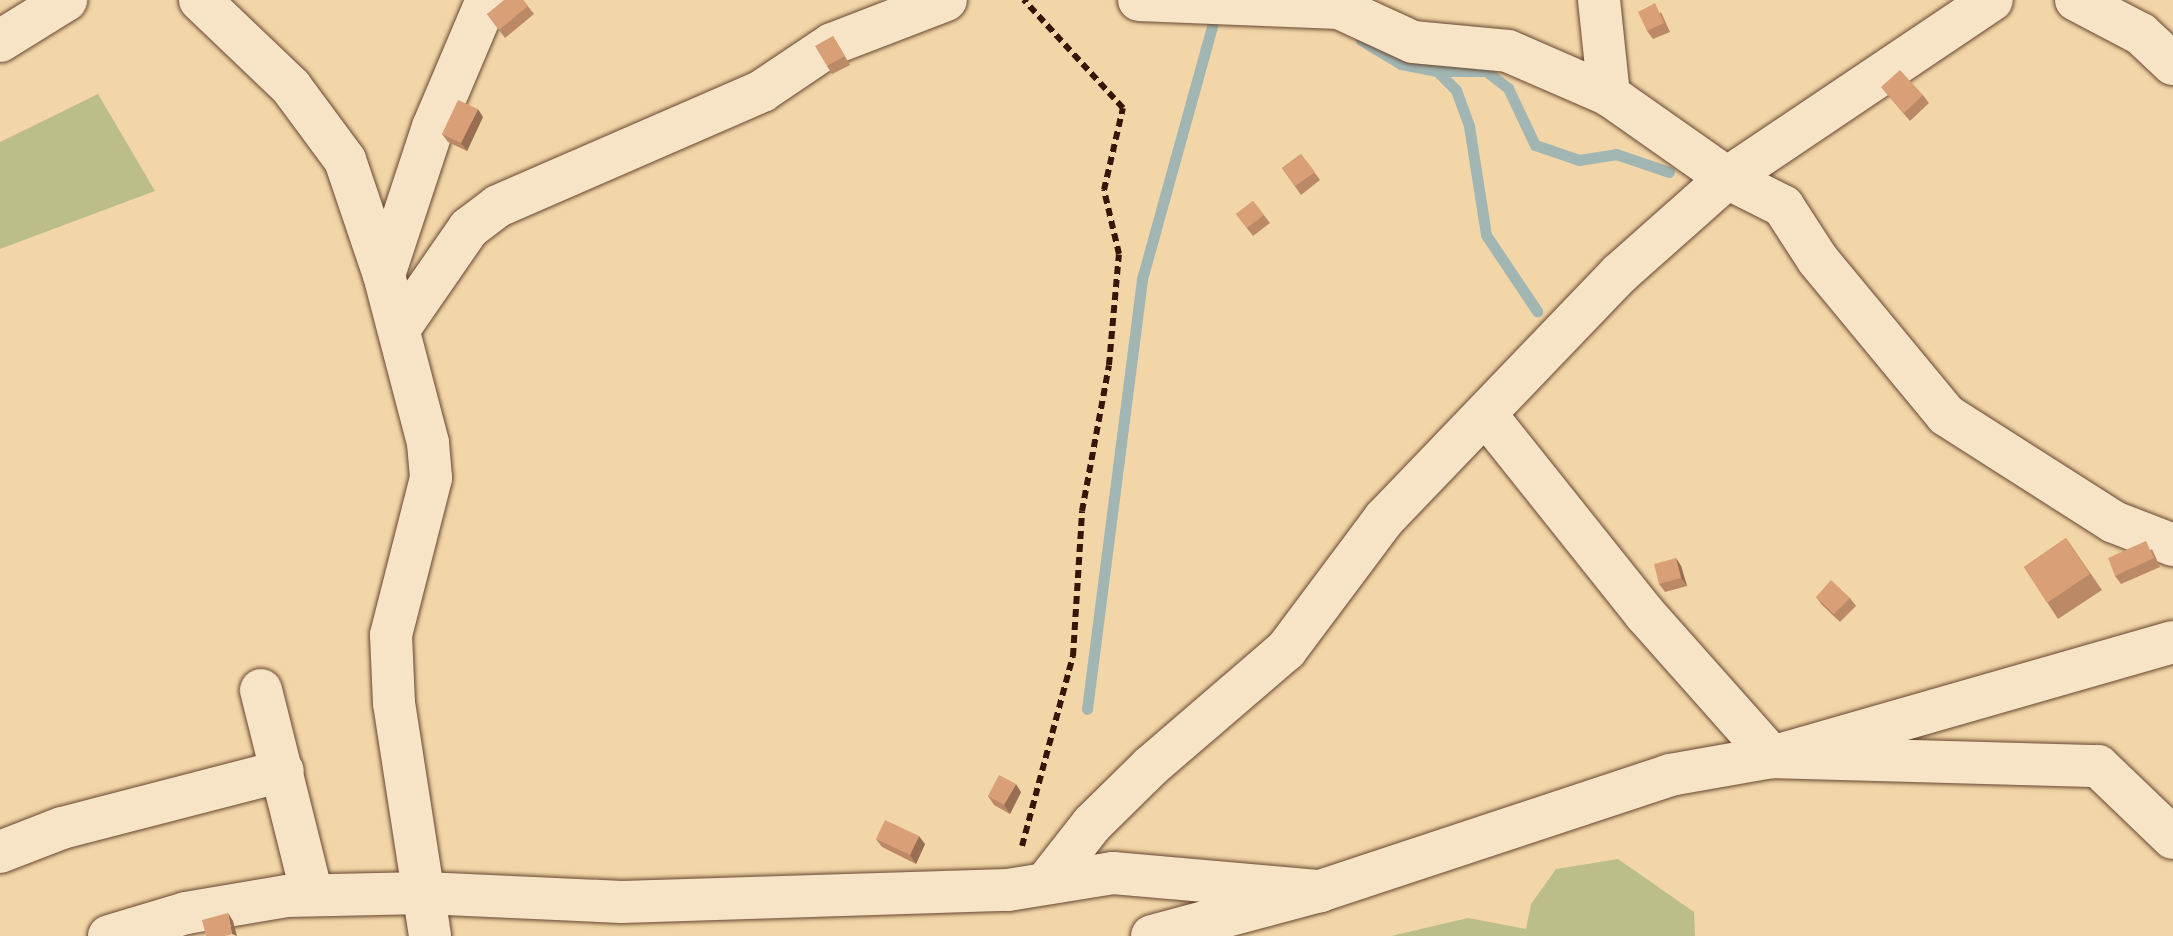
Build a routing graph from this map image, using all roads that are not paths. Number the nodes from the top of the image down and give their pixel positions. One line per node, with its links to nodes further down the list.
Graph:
1 (66, 0): 10 (street)
2 (200, 0): 14 (street)
3 (487, 0): 14 (street)
4 (946, 0): 15 (street)
5 (1139, 0): 9 (street)
6 (1600, 0): 12 (street)
7 (1992, 0): 13 (street)
8 (2076, 0): 11 (street)
9 (1336, 4): 12 (street)
10 (0, 40)
11 (2173, 64)
12 (1609, 95): 13 (street)
13 (1728, 178): 16 (street); 17 (street)
14 (384, 275): 15 (street)
15 (399, 329): 26 (street)
16 (1487, 416): 20 (street); 24 (street)
17 (2173, 546)
18 (2173, 642): 20 (street)
19 (262, 690): 21 (street)
20 (1772, 757): 22 (street); 25 (street)
21 (282, 771): 23 (street); 27 (street)
22 (2173, 838)
23 (0, 852)
24 (1049, 879): 25 (street); 26 (street)
25 (1320, 892): 28 (street)
26 (424, 893): 27 (street); 30 (street)
27 (312, 896): 29 (street)
28 (1163, 935)
29 (109, 936)
30 (430, 936)

